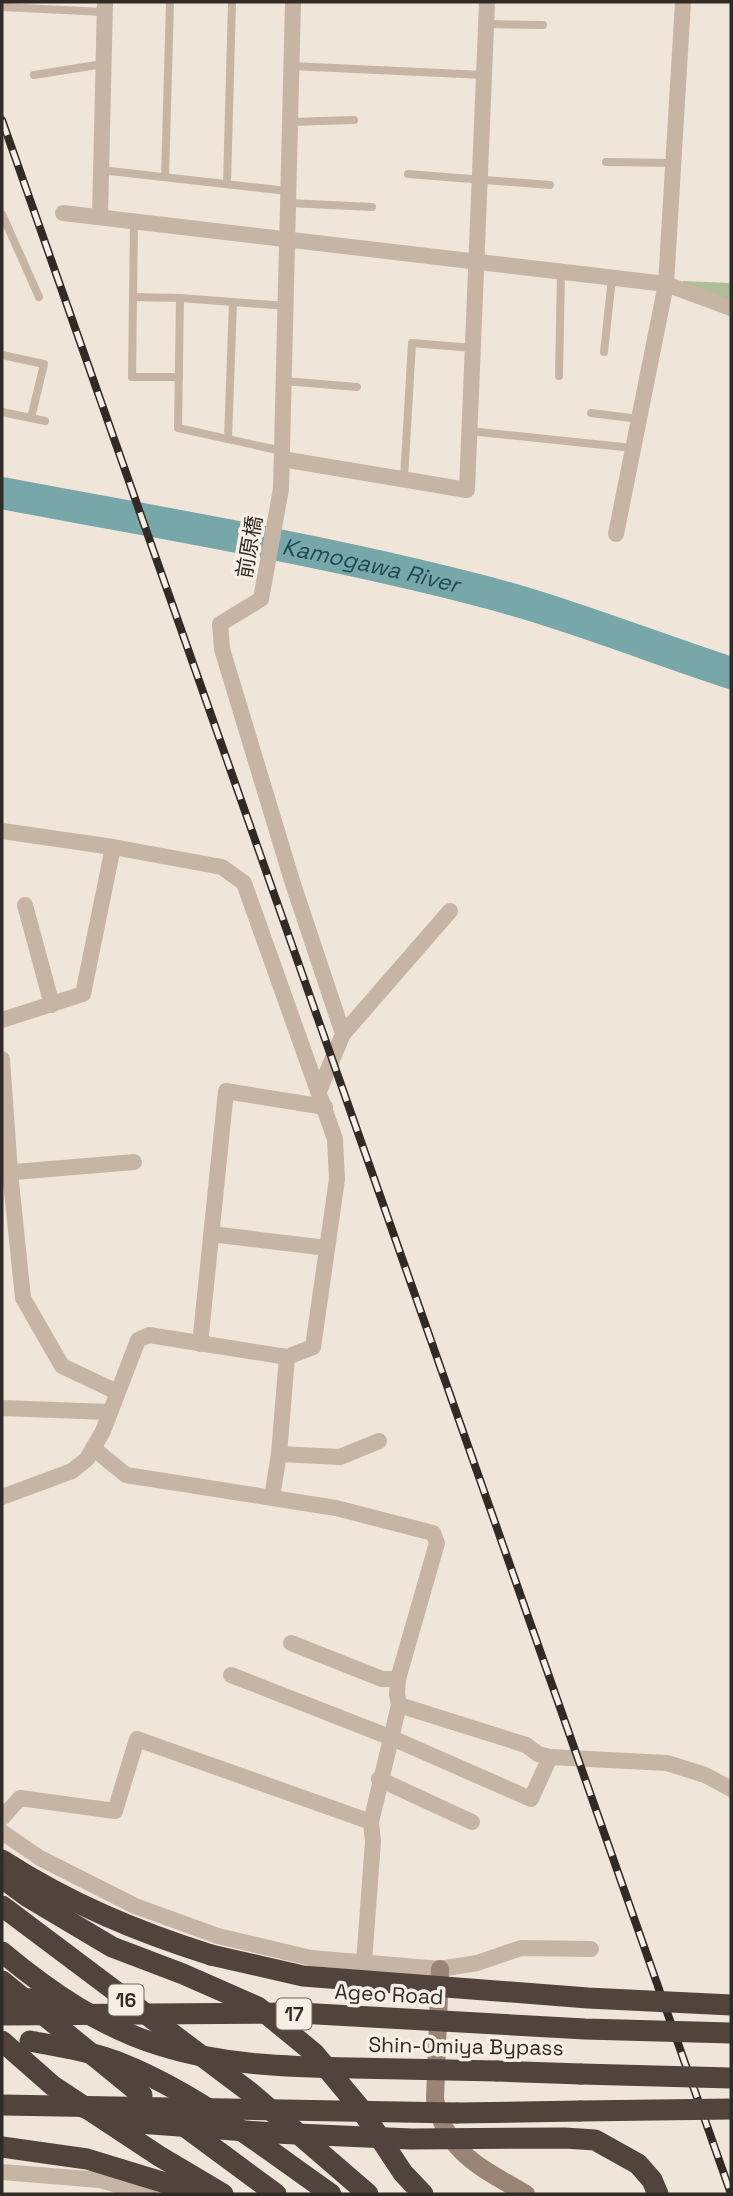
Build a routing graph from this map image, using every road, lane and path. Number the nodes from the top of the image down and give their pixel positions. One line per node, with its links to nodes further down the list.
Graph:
1 (170, 2): 20 (lane)
2 (232, 2): 22 (lane)
3 (292, 2): 11 (street, 前原橋)
4 (487, 2): 8 (street)
5 (683, 2): 17 (street)
6 (2, 7): 7 (lane)
7 (105, 7): 10 (street)
8 (486, 24): 9 (lane); 13 (street)
9 (543, 25)
10 (103, 64): 12 (lane); 18 (street)
11 (291, 66): 13 (lane); 15 (street, 前原橋)
12 (34, 75)
13 (484, 75): 21 (street)
14 (354, 120): 15 (lane)
15 (290, 122): 24 (street, 前原橋)
16 (606, 162): 17 (lane)
17 (673, 163): 34 (street)
18 (101, 170): 20 (lane); 28 (street)
19 (408, 174): 21 (lane)
20 (165, 177): 22 (lane)
21 (480, 178): 23 (lane); 31 (street)
22 (227, 184): 24 (lane)
23 (550, 186)
24 (288, 197): 25 (lane); 30 (street, 前原橋)
25 (372, 207)
26 (63, 213): 28 (street)
27 (2, 214): 35 (lane)
28 (100, 217): 29 (street)
29 (134, 221): 30 (street); 36 (lane)
30 (287, 239): 31 (street); 39 (street, 前原橋)
31 (476, 262): 32 (street); 41 (street)
32 (561, 271): 33 (street); 44 (lane)
33 (611, 278): 34 (street); 42 (lane)
34 (666, 284): 40 (street); 51 (street)
35 (39, 297)
36 (133, 297): 37 (lane); 45 (lane)
37 (180, 298): 38 (lane); 45 (lane)
38 (233, 302): 39 (lane); 54 (lane)
39 (286, 306): 46 (street, 前原橋)
40 (731, 307)
41 (473, 348): 53 (street); 57 (lane)
42 (604, 352)
43 (2, 355): 50 (lane)
44 (559, 376)
45 (179, 377): 54 (lane)
46 (284, 381): 47 (lane); 56 (street, 前原橋)
47 (357, 387)
48 (2, 412): 50 (lane)
49 (591, 414): 51 (lane)
50 (31, 418): 52 (lane)
51 (639, 419): 55 (street)
52 (45, 421)
53 (469, 431): 55 (lane); 57 (street)
54 (228, 439): 56 (lane)
55 (633, 447): 58 (street)
56 (282, 455): 57 (street); 65 (street, 前原橋)
57 (404, 479)
58 (616, 534)
59 (2, 831): 60 (street)
60 (113, 847): 63 (street); 67 (street)
61 (25, 905): 63 (street)
62 (450, 911): 65 (street)
63 (52, 1005): 64 (street)
64 (2, 1020)
65 (342, 1034): 67 (street)
66 (2, 1059): 70 (street)
67 (320, 1091): 68 (street)
68 (325, 1107): 72 (street); 73 (street)
69 (134, 1162): 70 (street)
70 (6, 1172): 71 (street)
71 (8, 1219): 76 (street)
72 (211, 1234): 73 (street); 74 (street)
73 (327, 1248): 75 (street)
74 (200, 1344): 75 (street); 76 (street)
75 (288, 1357): 81 (street)
76 (117, 1392): 78 (street)
77 (2, 1408): 78 (street)
78 (108, 1412): 80 (street)
79 (379, 1441): 81 (street)
80 (93, 1448): 82 (street); 83 (street)
81 (279, 1454): 83 (street)
82 (2, 1497)
83 (272, 1497): 86 (street)
84 (291, 1643): 86 (street)
85 (231, 1675): 88 (street)
86 (398, 1679): 87 (street)
87 (399, 1705): 88 (street); 89 (street)
88 (392, 1738): 89 (street); 90 (street)
89 (550, 1757): 91 (street)
90 (379, 1779): 93 (street); 94 (street)
91 (731, 1789)
92 (2, 1818): 93 (street)
93 (371, 1822): 101 (street)
94 (472, 1822)
95 (2, 1832): 101 (street)
96 (2, 1860): 105 (highway, 17, bridge)
97 (2, 1878): 123 (highway)
98 (2, 1906): 122 (highway, 16)
99 (591, 1950): 102 (street)
100 (2, 1952): 111 (highway, Shin-Omiya Bypass, bridge)
101 (364, 1962): 102 (street)
102 (440, 1969): 124 (street)
103 (2, 1982): 120 (highway, bridge)
104 (2, 1998): 106 (highway, bridge)
105 (731, 2005)
106 (299, 2014): 107 (highway, Ageo Road / 17, bridge); 108 (highway, Ageo Road / 17, bridge)
107 (2, 2015)
108 (731, 2033)
109 (2, 2041): 119 (highway)
110 (30, 2041): 121 (highway)
111 (731, 2078)
112 (2, 2105): 113 (highway, bridge)
113 (80, 2105): 114 (highway, bridge); 125 (highway, bridge)
114 (731, 2109)
115 (2, 2147): 118 (highway)
116 (2, 2172): 117 (street)
117 (149, 2194)
118 (194, 2194)
119 (223, 2194)
120 (276, 2194)
121 (331, 2194)
122 (368, 2194)
123 (423, 2194)
124 (526, 2194)
125 (658, 2194)

